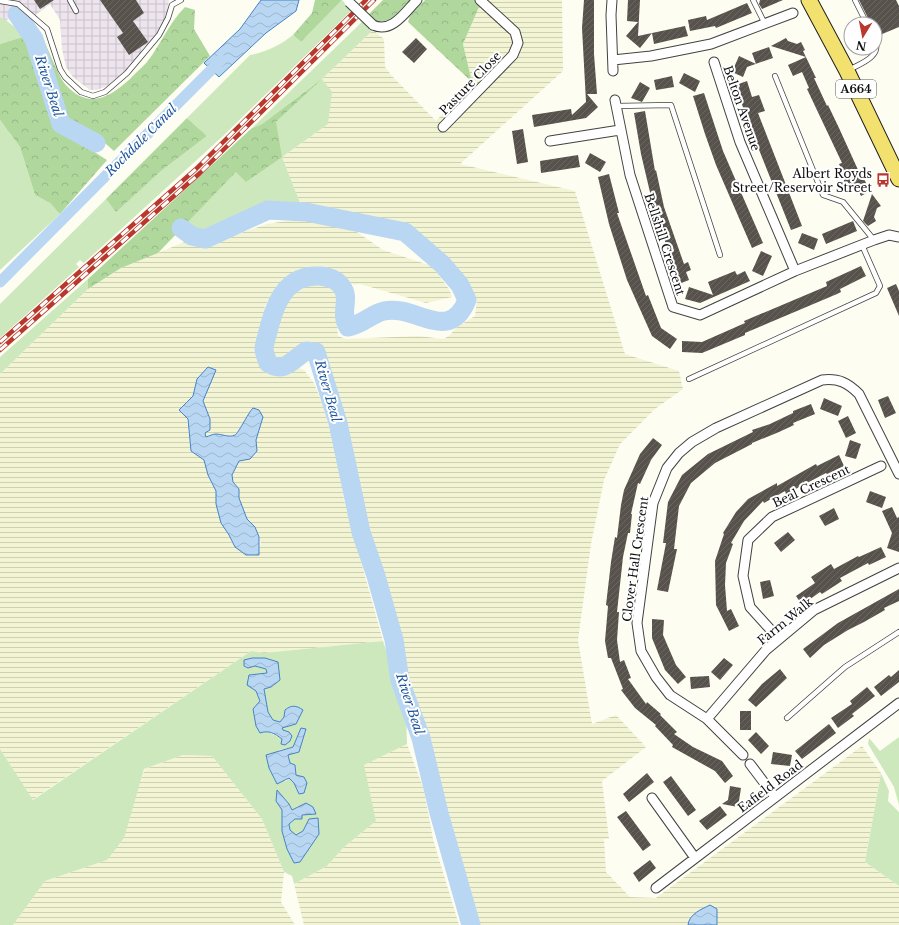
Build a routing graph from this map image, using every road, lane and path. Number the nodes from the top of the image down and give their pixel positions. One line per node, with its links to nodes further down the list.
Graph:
1 (70, 0): 12 (lane)
2 (181, 0): 9 (lane)
3 (417, 0): 10 (street, bridge)
4 (480, 0): 23 (street, Pasture Close)
5 (612, 0): 17 (street)
6 (753, 0): 15 (lane)
7 (856, 0): 14 (lane)
8 (0, 1): 9 (lane)
9 (174, 1)
10 (348, 1)
11 (812, 1): 19 (main road, A664)
12 (76, 11)
13 (793, 13): 15 (street)
14 (863, 16)
15 (765, 24): 17 (street)
16 (871, 56): 19 (lane)
17 (613, 60): 20 (street)
18 (714, 62): 31 (street, Belton Avenue)
19 (847, 71): 26 (main road, A664)
20 (613, 72)
21 (775, 76): 28 (lane)
22 (616, 103): 24 (street, Bellshill Crescent); 30 (lane)
23 (443, 127)
24 (620, 130): 25 (street); 31 (street, Bellshill Crescent)
25 (550, 141)
26 (899, 179)
27 (899, 237): 28 (street, Bellshill Crescent)
28 (874, 240): 29 (street, Bellshill Crescent)
29 (862, 245): 31 (street, Bellshill Crescent); 32 (lane)
30 (720, 256)
31 (795, 271)
32 (689, 379)
33 (896, 459): 35 (street, Clover Hall Crescent); 41 (street, Clover Hall Crescent)
34 (881, 466): 38 (street, Beal Crescent)
35 (899, 474)
36 (899, 568): 38 (street, Farm Walk)
37 (899, 632): 40 (lane)
38 (779, 639): 41 (street, Farm Walk)
39 (899, 703): 44 (street, Eafield Road)
40 (787, 718)
41 (707, 719): 42 (street, Clover Hall Crescent)
42 (743, 755)
43 (750, 764): 44 (street)
44 (775, 797): 46 (street, Eafield Road)
45 (652, 798): 46 (street)
46 (695, 858): 47 (street, Eafield Road)
47 (656, 888)

